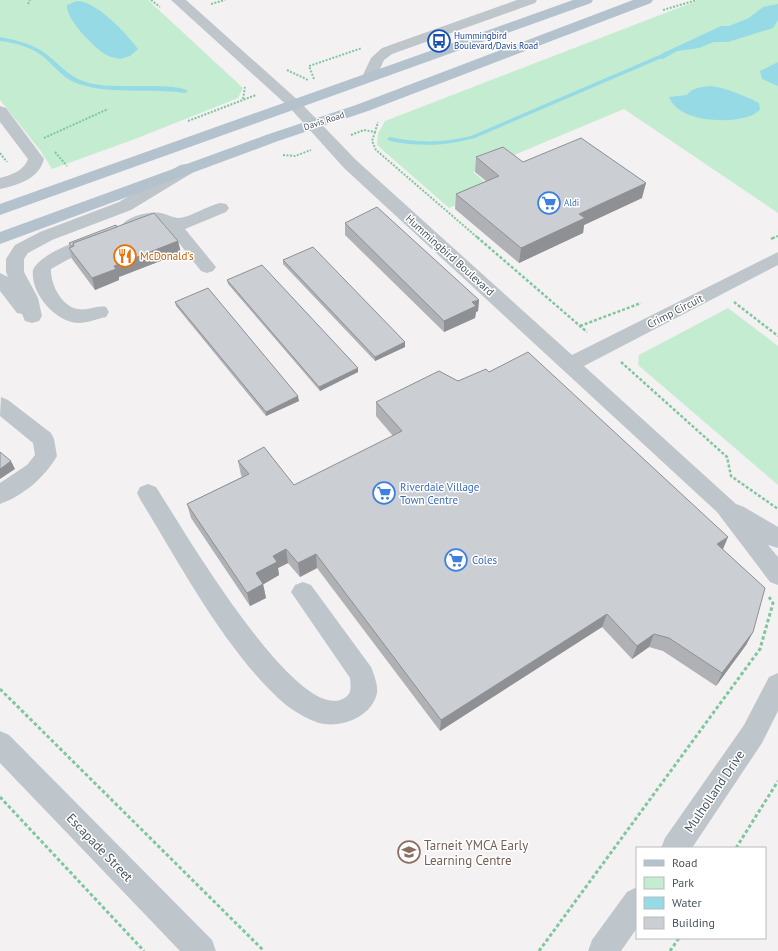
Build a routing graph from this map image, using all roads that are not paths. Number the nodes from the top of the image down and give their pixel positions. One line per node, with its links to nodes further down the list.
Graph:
1 (530, 0): 5 (street)
2 (586, 0): 5 (main road)
3 (646, 0): 8 (main road, Davis Road)
4 (184, 1): 6 (street, Hummingbird Boulevard)
5 (370, 77): 6 (main road)
6 (296, 105): 8 (street, Hummingbird Boulevard); 12 (main road)
7 (0, 111): 10 (street)
8 (313, 125): 9 (main road, Davis Road); 19 (street, Hummingbird Boulevard)
9 (186, 169): 14 (main road, Davis Road); 17 (street)
10 (0, 184)
11 (220, 208): 13 (street)
12 (0, 210)
13 (177, 225): 16 (street); 18 (street)
14 (0, 238)
15 (778, 258): 19 (street, Crimp Circuit)
16 (207, 267)
17 (0, 279)
18 (99, 312)
19 (571, 364): 23 (street, Hummingbird Boulevard)
20 (1, 405): 22 (street)
21 (148, 493): 26 (street)
22 (0, 495)
23 (725, 506): 24 (street, Hummingbird Boulevard); 25 (street, Hummingbird Boulevard)
24 (778, 539)
25 (772, 583)
26 (303, 592)
27 (778, 685): 29 (street, Mulholland Drive)
28 (778, 715): 29 (street, Mulholland Drive)
29 (753, 734): 31 (street, Mulholland Drive)
30 (0, 744): 33 (street, Escapade Street)
31 (676, 847)
32 (636, 903): 34 (street)
33 (201, 951)
34 (603, 951)

